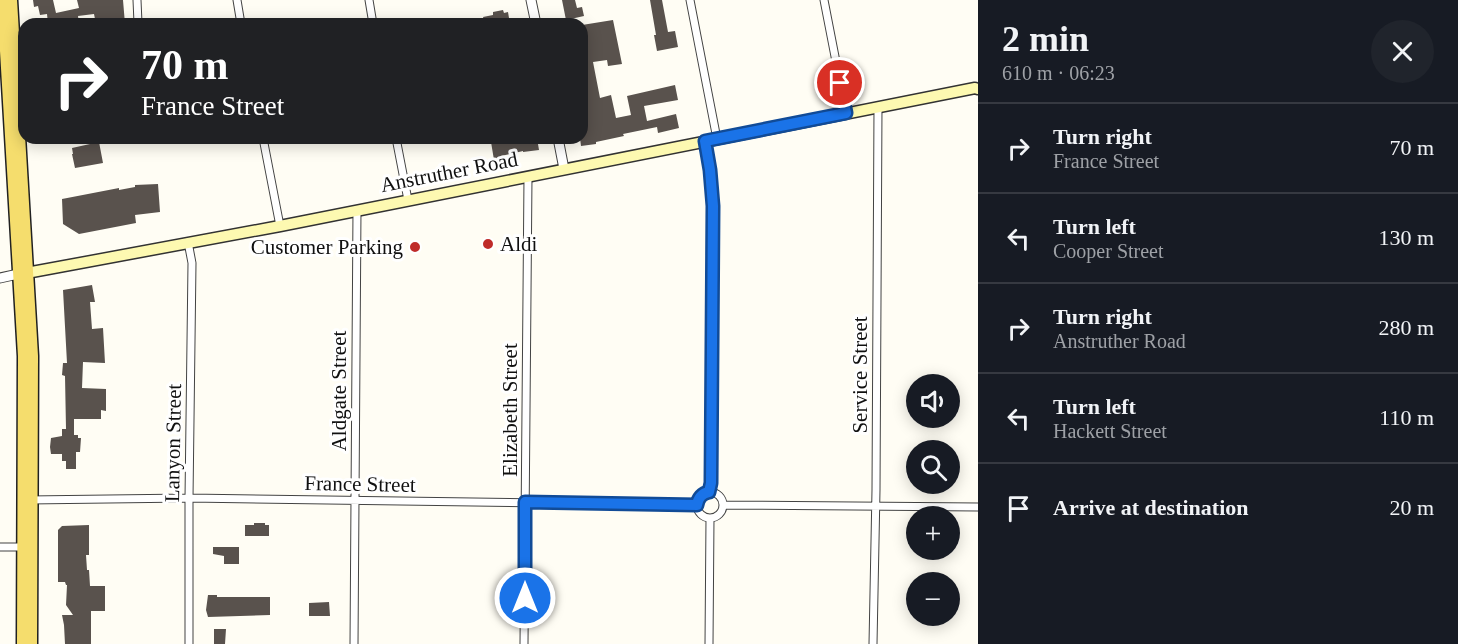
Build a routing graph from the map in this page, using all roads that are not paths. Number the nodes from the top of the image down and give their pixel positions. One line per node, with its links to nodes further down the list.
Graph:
1 (2, 0): 27 (main road)
2 (12, 0): 27 (main road)
3 (137, 0): 9 (street)
4 (237, 0): 10 (street)
5 (369, 0): 11 (street)
6 (531, 0): 12 (street)
7 (690, 0): 16 (street)
8 (824, 0): 15 (street)
9 (138, 18)
10 (240, 18)
11 (372, 18)
12 (535, 18)
13 (977, 87): 14 (main road, Anstruther Road)
14 (878, 107): 15 (main road, Anstruther Road); 36 (street, Service Street)
15 (846, 113): 16 (main road, Anstruther Road)
16 (717, 139): 17 (main road, Anstruther Road)
17 (705, 141): 21 (main road, Anstruther Road); 29 (street)
18 (264, 144): 25 (street)
19 (397, 144): 23 (street)
20 (559, 144): 21 (street)
21 (564, 169): 22 (main road, Anstruther Road)
22 (528, 177): 23 (main road, Anstruther Road); 33 (street, Elizabeth Street)
23 (408, 200): 24 (main road, Anstruther Road)
24 (357, 210): 25 (main road, Anstruther Road); 32 (street, Aldgate Street)
25 (280, 226): 26 (main road, Anstruther Road)
26 (188, 242): 27 (main road, Anstruther Road); 30 (street, Lanyon Street)
27 (23, 273): 28 (street, Anstruther Road); 31 (main road)
28 (0, 278)
29 (709, 492): 34 (street); 35 (street)
30 (189, 498): 31 (street, France Street); 32 (street, France Street); 43 (street, Lanyon Street)
31 (28, 500): 40 (main road); 42 (main road)
32 (355, 500): 33 (street, France Street); 44 (street, Aldgate Street)
33 (525, 502): 34 (street, France Street); 45 (street, Elizabeth Street)
34 (697, 505): 38 (street)
35 (723, 505): 36 (street); 38 (street)
36 (875, 506): 37 (street); 47 (street, Service Street)
37 (978, 507)
38 (710, 518): 46 (street)
39 (0, 547): 40 (street)
40 (22, 547): 41 (main road)
41 (22, 644)
42 (32, 644)
43 (189, 644)
44 (354, 644)
45 (524, 644)
46 (709, 644)
47 (873, 644)

